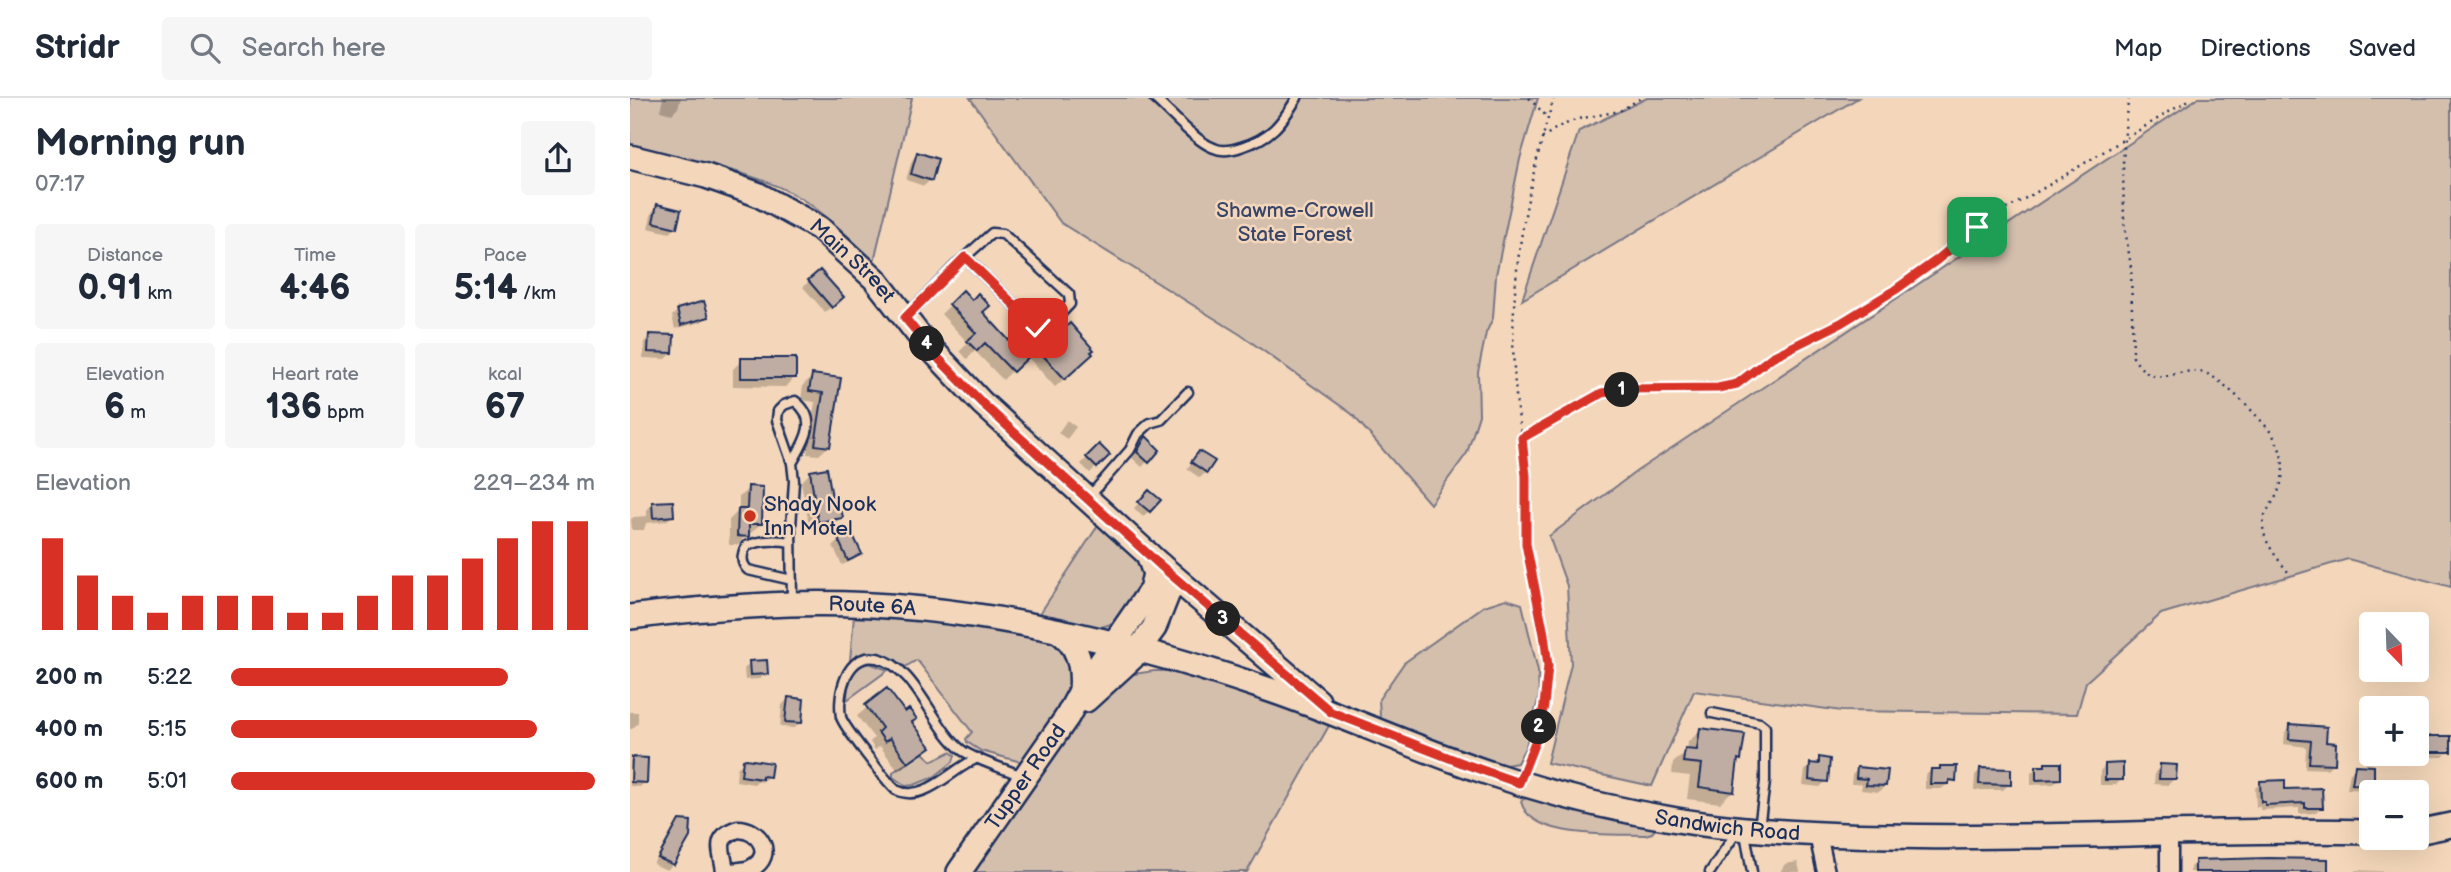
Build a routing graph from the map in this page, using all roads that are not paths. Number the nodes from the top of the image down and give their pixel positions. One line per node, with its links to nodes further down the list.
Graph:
1 (1154, 98): 2 (lane)
2 (1297, 98)
3 (630, 157): 5 (main road, Main Street)
4 (965, 257): 4 (lane); 5 (lane)
5 (905, 318): 8 (main road, Main Street)
6 (1188, 392): 8 (lane)
7 (792, 463): 7 (lane); 9 (lane)
8 (1087, 499): 10 (main road, Main Street)
9 (791, 542): 11 (lane); 11 (lane)
10 (1154, 559): 15 (main road); 16 (main road); 18 (main road, Main Street)
11 (792, 580): 12 (lane)
12 (792, 604): 13 (main road, Route 6A); 14 (main road, Route 6A)
13 (630, 617)
14 (1058, 631): 15 (main road, Route 6A); 17 (main road)
15 (1114, 643): 16 (main road, Sandwich Road); 17 (main road, Tupper Road)
16 (1138, 650): 18 (main road, Sandwich Road); 20 (main road, Tupper Road)
17 (1081, 691): 20 (main road, Tupper Road)
18 (1331, 712): 25 (main road, Sandwich Road)
19 (1712, 713): 25 (lane)
20 (1067, 717): 22 (main road, Tupper Road)
21 (978, 758): 21 (lane); 22 (lane)
22 (1025, 777): 31 (main road, Tupper Road)
23 (2451, 825): 24 (main road)
24 (2429, 830)
25 (1746, 832): 29 (main road, Sandwich Road); 32 (lane); 33 (lane)
26 (2359, 832): 27 (main road, Sandwich Road)
27 (2169, 834): 29 (main road, Sandwich Road); 35 (street)
28 (2429, 834): 30 (main road)
29 (1818, 835): 34 (street)
30 (2451, 836)
31 (959, 872)
32 (1710, 872)
33 (1752, 872)
34 (1826, 872)
35 (2169, 872)

